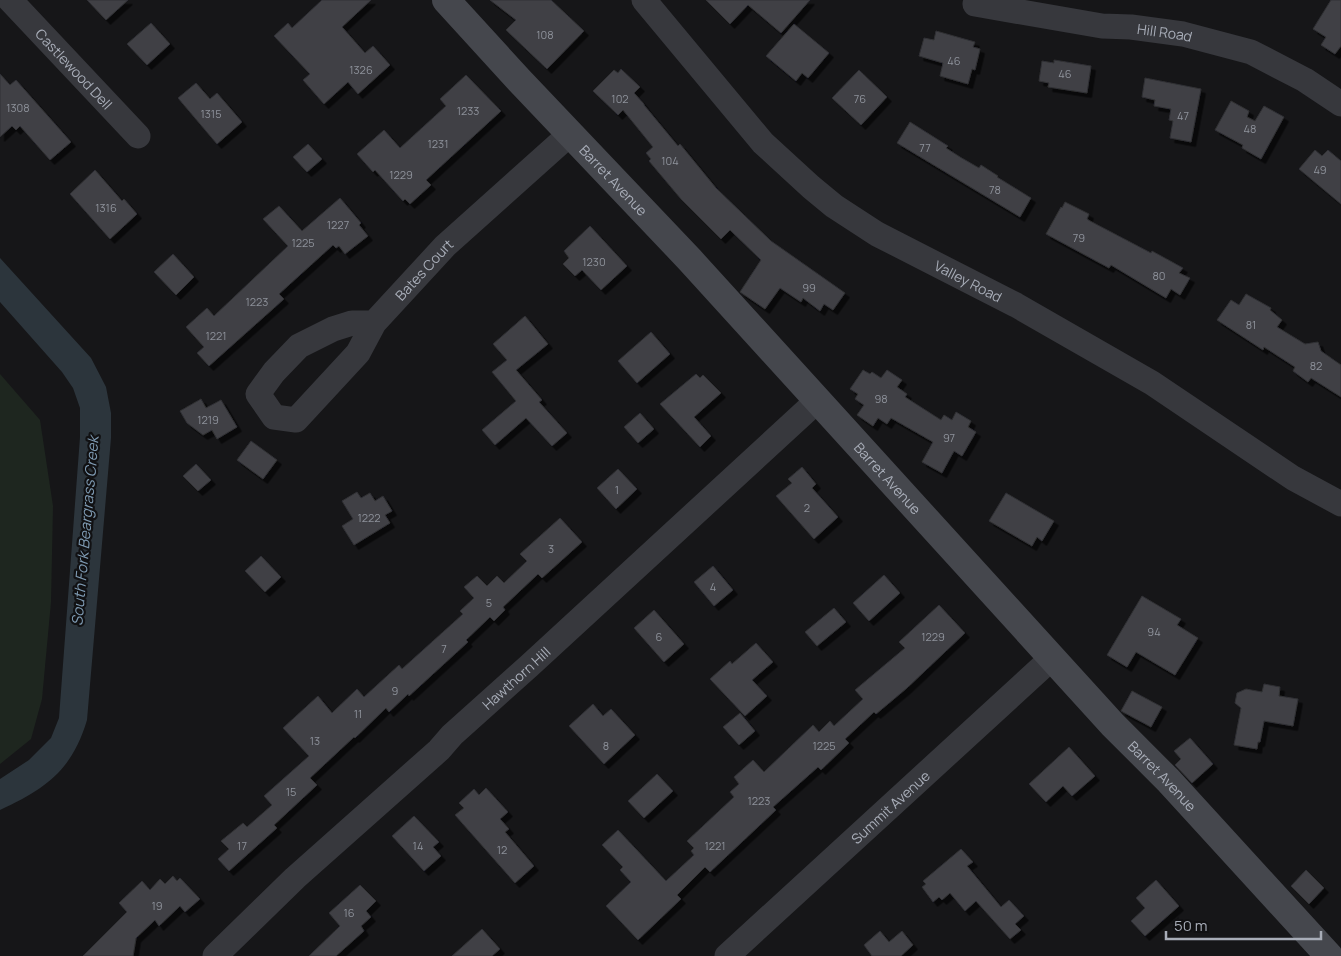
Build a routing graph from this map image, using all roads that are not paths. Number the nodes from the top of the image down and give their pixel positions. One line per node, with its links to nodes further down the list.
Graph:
1 (10, 0): 7 (street, Castlewood Dell)
2 (446, 0): 6 (street, Barret Avenue)
3 (644, 0): 10 (street, Valley Road)
4 (976, 4): 5 (street, Hill Road)
5 (1341, 104)
6 (570, 134): 8 (street, Bates Court); 9 (street, Barret Avenue)
7 (138, 136)
8 (374, 323): 8 (street, Bates Court)
9 (818, 400): 11 (street, Barret Avenue); 12 (street, Hawthorn Hill)
10 (1341, 504)
11 (1052, 658): 13 (street, Summit Avenue); 14 (street, Barret Avenue)
12 (215, 956)
13 (727, 956)
14 (1329, 956)

